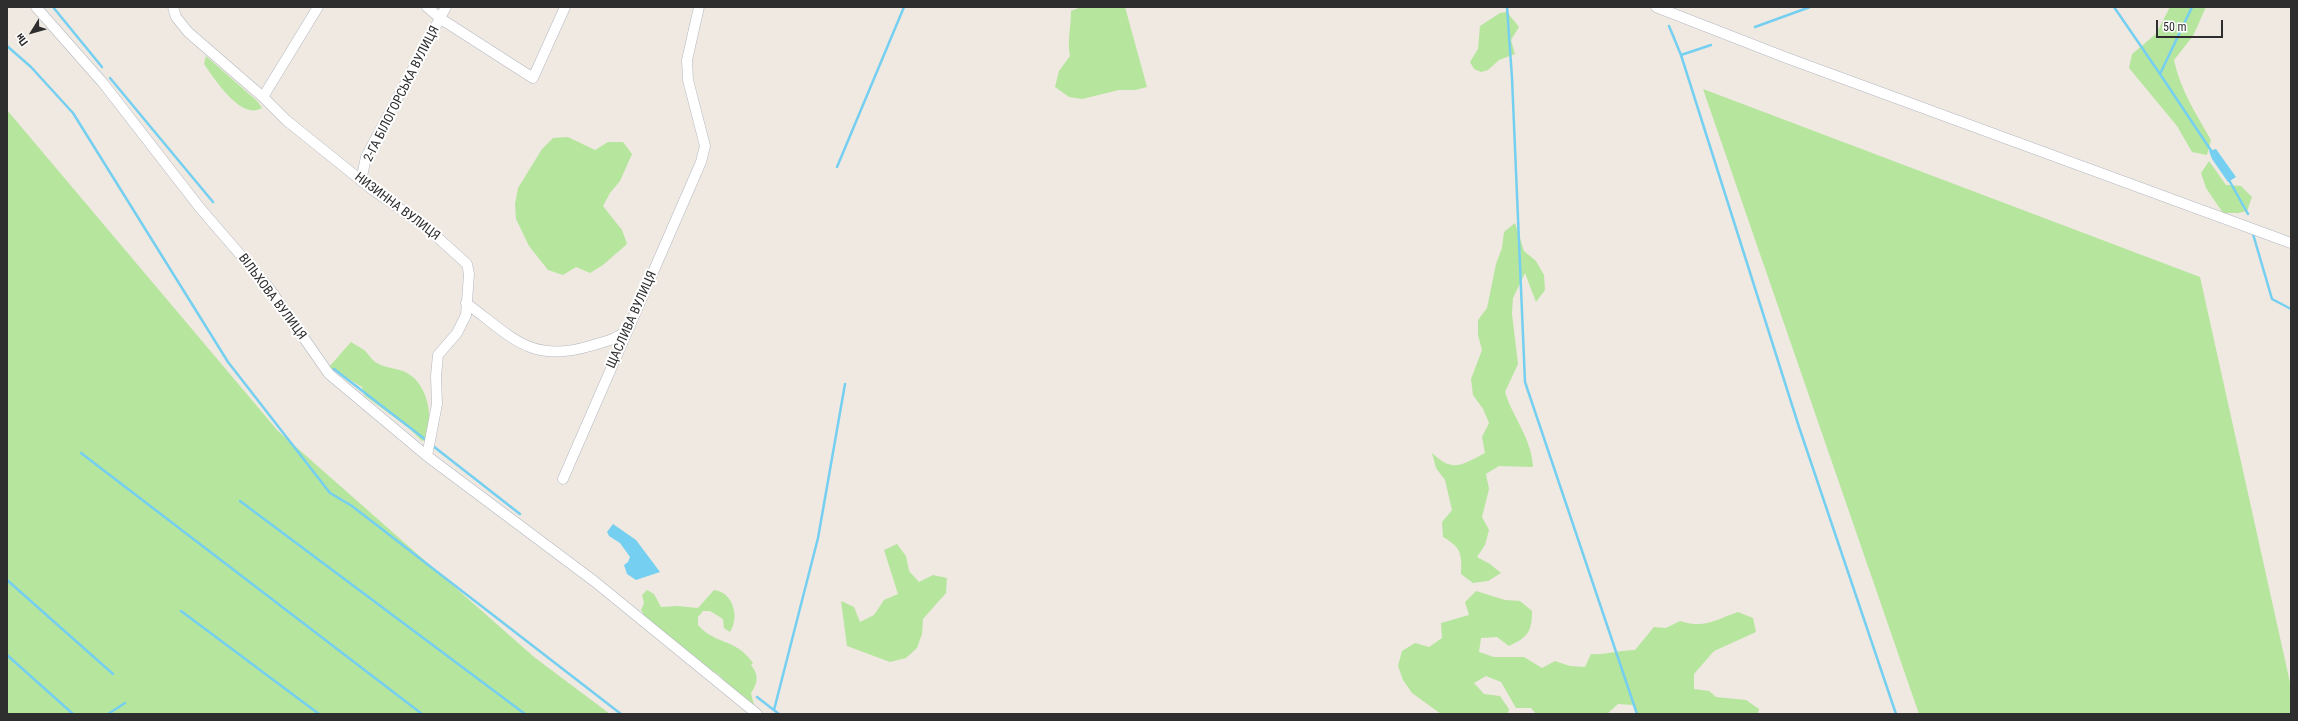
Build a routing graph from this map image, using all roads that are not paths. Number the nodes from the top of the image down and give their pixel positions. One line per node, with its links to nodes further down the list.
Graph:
1 (36, 7): 15 (street, ВІЛЬХОВА ВУЛИЦЯ)
2 (173, 7): 10 (street, НИЗИННА ВУЛИЦЯ)
3 (318, 7): 10 (street)
4 (427, 7): 9 (street)
5 (446, 7): 9 (street, 2-ГА БІЛОГОРСЬКА ВУЛИЦЯ)
6 (564, 7): 9 (street)
7 (699, 7): 14 (street, ЩАСЛИВА ВУЛИЦЯ)
8 (1656, 7): 12 (street)
9 (441, 19): 11 (street, 2-ГА БІЛОГОРСЬКА ВУЛИЦЯ)
10 (263, 97): 11 (street, НИЗИННА ВУЛИЦЯ)
11 (361, 181): 13 (street, НИЗИННА ВУЛИЦЯ)
12 (2291, 243)
13 (466, 303): 14 (street); 15 (street, НИЗИННА ВУЛИЦЯ)
14 (628, 330): 16 (street, ЩАСЛИВА ВУЛИЦЯ)
15 (427, 456): 17 (street, ВІЛЬХОВА ВУЛИЦЯ)
16 (563, 479)
17 (756, 714)

